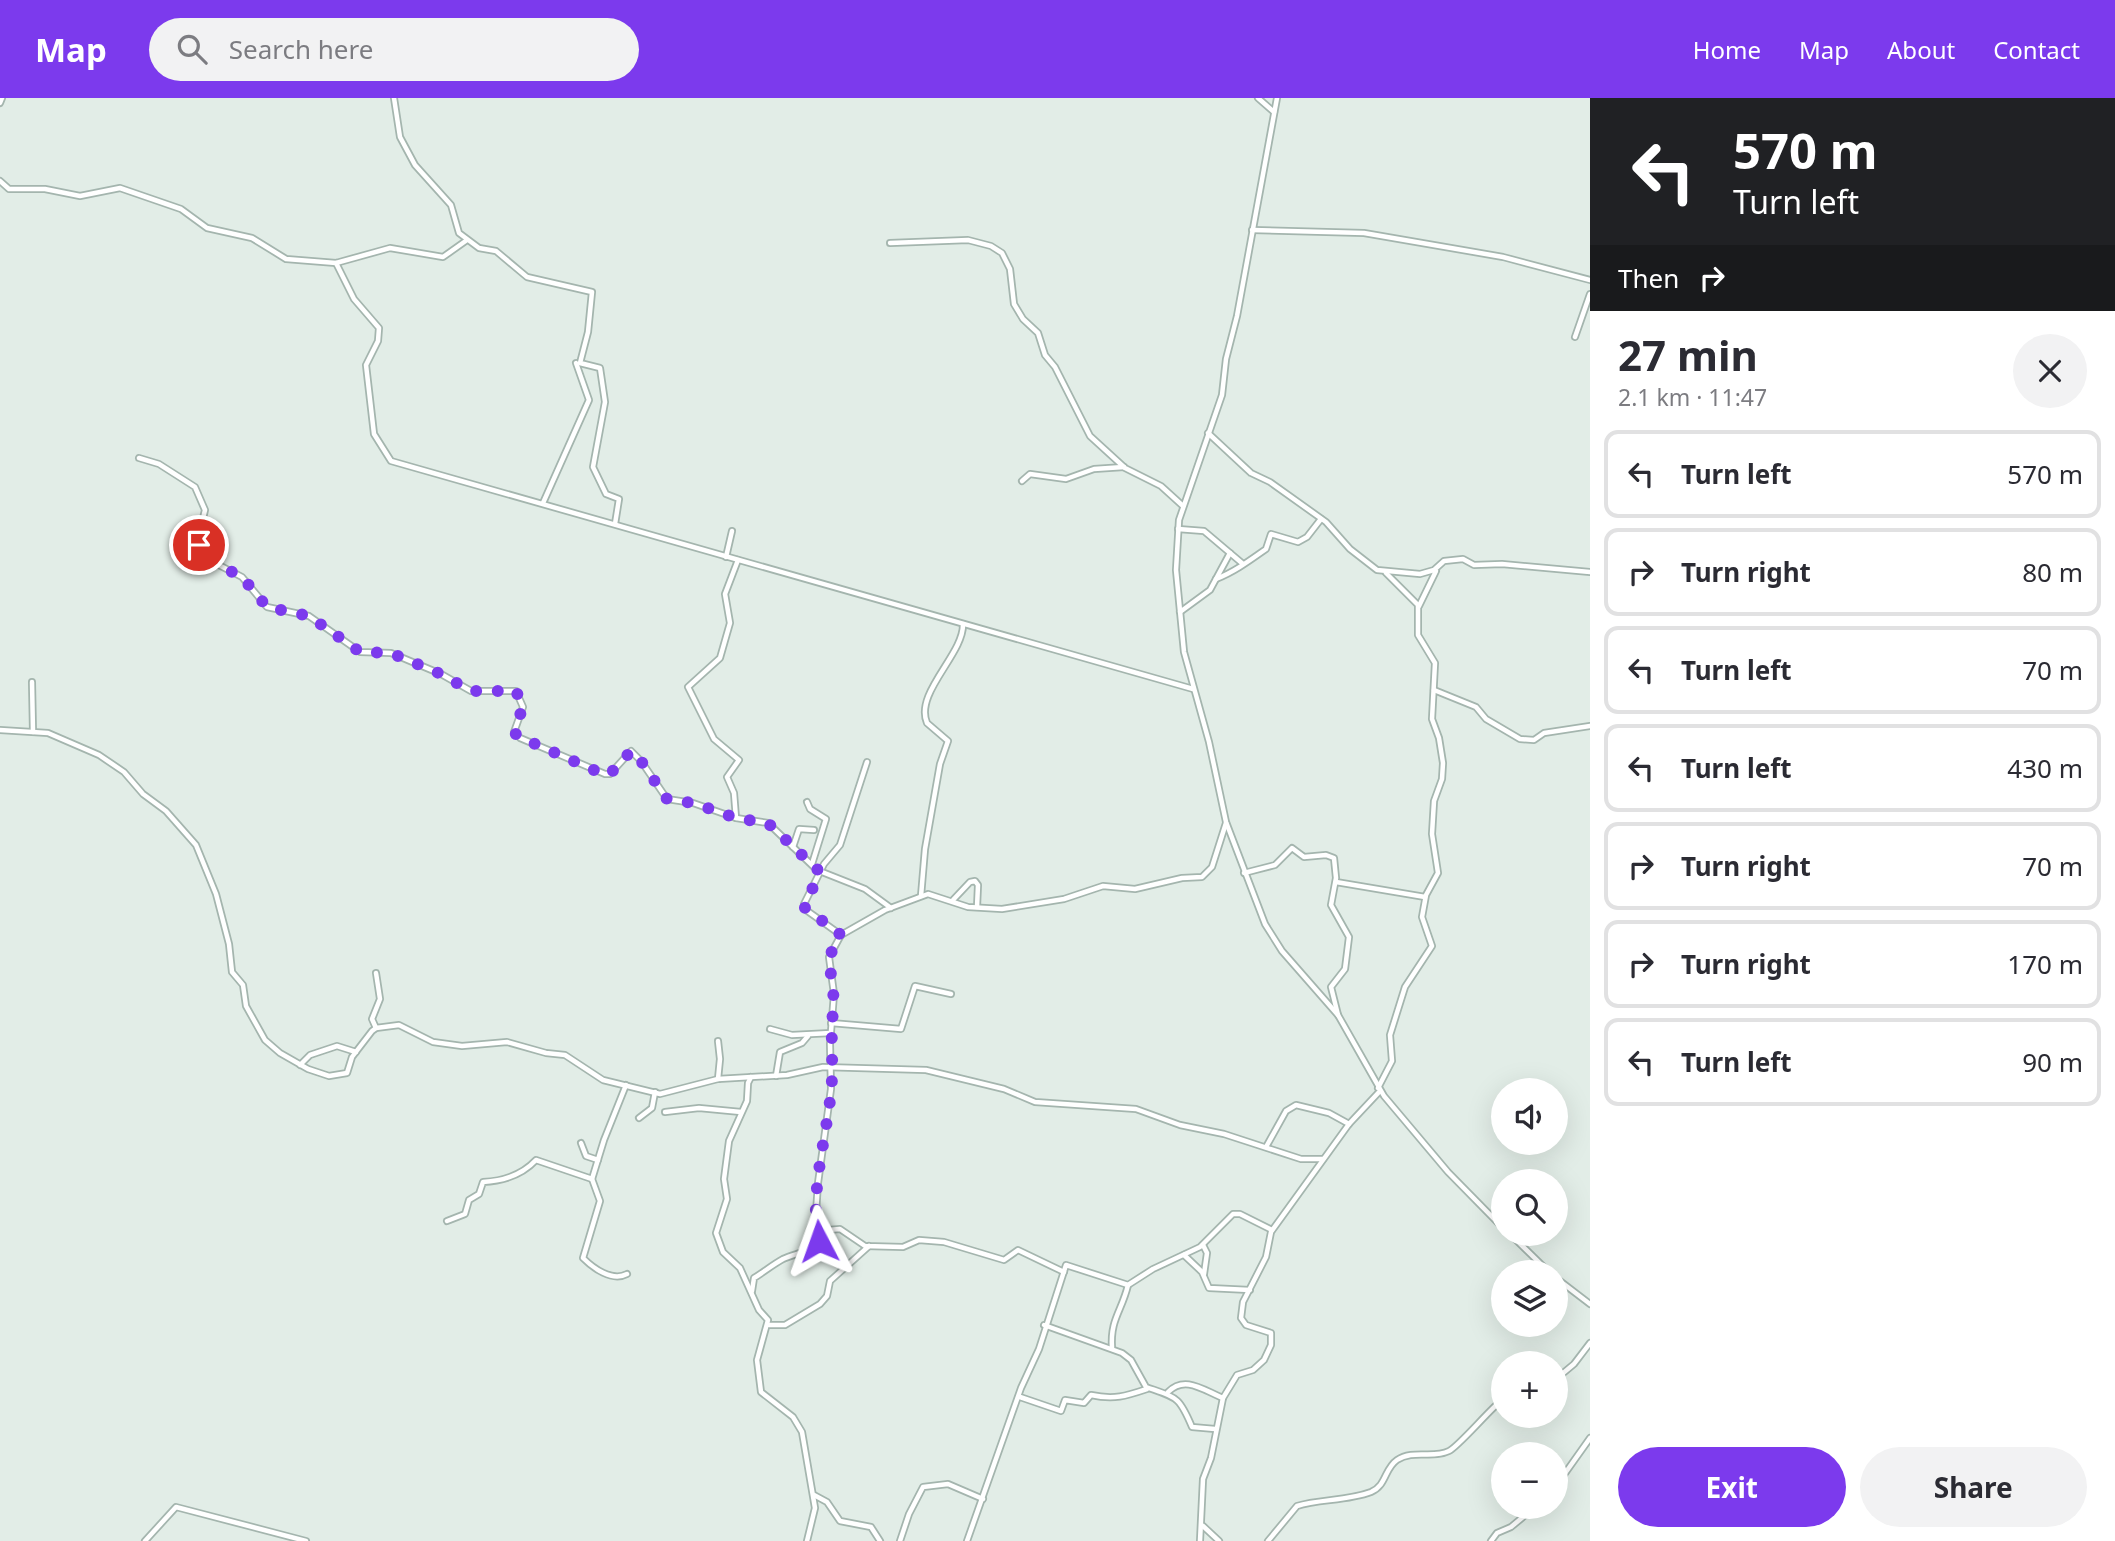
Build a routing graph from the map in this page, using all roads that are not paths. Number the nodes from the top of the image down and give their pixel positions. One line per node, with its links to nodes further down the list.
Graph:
1 (2, 98): 5 (street)
2 (394, 98): 9 (street)
3 (1258, 98): 6 (street)
4 (1277, 98): 6 (street)
5 (0, 103)
6 (1274, 112): 8 (street)
7 (0, 181): 11 (street)
8 (1252, 230): 12 (street); 16 (street)
9 (467, 240): 11 (street); 25 (street)
10 (890, 243): 18 (street)
11 (336, 263): 22 (street)
12 (1590, 280)
13 (1590, 294): 14 (street)
14 (1575, 337)
15 (576, 363): 22 (street)
16 (1208, 433): 21 (street); 24 (street)
17 (139, 458): 47 (street)
18 (1125, 468): 19 (street); 20 (street)
19 (1022, 481)
20 (1175, 500): 21 (street); 23 (street)
21 (1184, 500): 23 (street)
22 (543, 503): 25 (street)
23 (1182, 506): 26 (street)
24 (1321, 519): 31 (street); 34 (street)
25 (615, 524): 29 (street)
26 (1178, 529): 28 (street); 37 (street)
27 (732, 531): 29 (street)
28 (1230, 552): 31 (street); 35 (street)
29 (726, 557): 30 (street)
30 (738, 560): 38 (street); 47 (street)
31 (1243, 564): 35 (street)
32 (1437, 569): 33 (street); 34 (street); 36 (street)
33 (1590, 572)
34 (1386, 573): 36 (street)
35 (1216, 579): 37 (street)
36 (1418, 607): 41 (street)
37 (1180, 612): 40 (street)
38 (963, 624): 40 (street); 55 (street)
39 (32, 682): 44 (street)
40 (1193, 689): 48 (street)
41 (1434, 690): 42 (street); 56 (street)
42 (1590, 726)
43 (0, 730): 44 (street)
44 (33, 732): 71 (street)
45 (867, 762): 52 (street)
46 (807, 802): 51 (street)
47 (736, 818): 50 (street)
48 (1226, 822): 53 (street); 59 (street)
49 (814, 830): 50 (street)
50 (793, 847): 51 (street)
51 (811, 865): 52 (street)
52 (820, 872): 58 (street); 60 (street)
53 (1244, 873): 54 (street); 63 (street)
54 (1336, 882): 56 (street); 63 (street)
55 (920, 896): 57 (street); 58 (street)
56 (1426, 897): 77 (street)
57 (953, 900): 59 (street); 59 (street)
58 (891, 908): 60 (street)
59 (977, 908)
60 (841, 935): 64 (street)
61 (376, 973): 65 (street)
62 (951, 994): 64 (street)
63 (1338, 1016): 77 (street)
64 (831, 1023): 67 (street)
65 (376, 1028): 70 (street); 76 (street)
66 (770, 1029): 68 (street)
67 (831, 1033): 68 (street); 72 (street)
68 (809, 1035): 73 (street)
69 (718, 1041): 75 (street)
70 (357, 1052): 71 (street); 71 (street)
71 (300, 1065)
72 (831, 1067): 73 (street); 84 (street); 91 (street)
73 (776, 1076): 74 (street)
74 (751, 1077): 75 (street); 80 (street)
75 (718, 1079): 78 (street)
76 (626, 1086): 78 (street); 86 (street)
77 (1379, 1089): 82 (street); 88 (street)
78 (655, 1092): 81 (street)
79 (665, 1112): 80 (street)
80 (741, 1112): 103 (street)
81 (639, 1118)
82 (1349, 1124): 84 (street); 85 (street)
83 (581, 1143): 86 (street)
84 (1266, 1147): 85 (street)
85 (1323, 1158): 90 (street)
86 (598, 1160): 87 (street)
87 (592, 1179): 89 (street); 98 (street)
88 (1491, 1216)
89 (447, 1221)
90 (1272, 1230): 92 (street); 102 (street)
91 (815, 1231): 93 (street); 103 (street)
92 (1203, 1245): 95 (street); 99 (street)
93 (869, 1246): 97 (street); 105 (street)
94 (1522, 1246): 96 (street)
95 (1184, 1255): 99 (street); 100 (street)
96 (1537, 1260)
97 (1064, 1272): 100 (street); 106 (street)
98 (627, 1274)
99 (1203, 1275): 102 (street)
100 (1128, 1285): 108 (street)
101 (1568, 1287): 104 (street)
102 (1250, 1290): 113 (street)
103 (752, 1291): 105 (street)
104 (1590, 1304)
105 (769, 1325): 118 (street)
106 (1044, 1325): 108 (street); 112 (street)
107 (1590, 1343): 109 (street)
108 (1112, 1348): 110 (street)
109 (1568, 1369)
110 (1148, 1388): 111 (street); 112 (street)
111 (1168, 1392): 113 (street); 115 (street)
112 (1020, 1397): 119 (street)
113 (1223, 1398): 115 (street)
114 (1491, 1411): 130 (street)
115 (1215, 1429): 121 (street)
116 (1590, 1438): 117 (street)
117 (1568, 1469)
118 (814, 1494): 124 (street); 125 (street)
119 (983, 1499): 126 (street); 127 (street)
120 (1521, 1519): 131 (street)
121 (1202, 1525): 128 (street); 129 (street)
122 (145, 1541): 123 (street)
123 (306, 1541)
124 (807, 1541)
125 (880, 1541)
126 (900, 1541)
127 (967, 1541)
128 (1200, 1541)
129 (1219, 1541)
130 (1268, 1541)
131 (1491, 1541)

